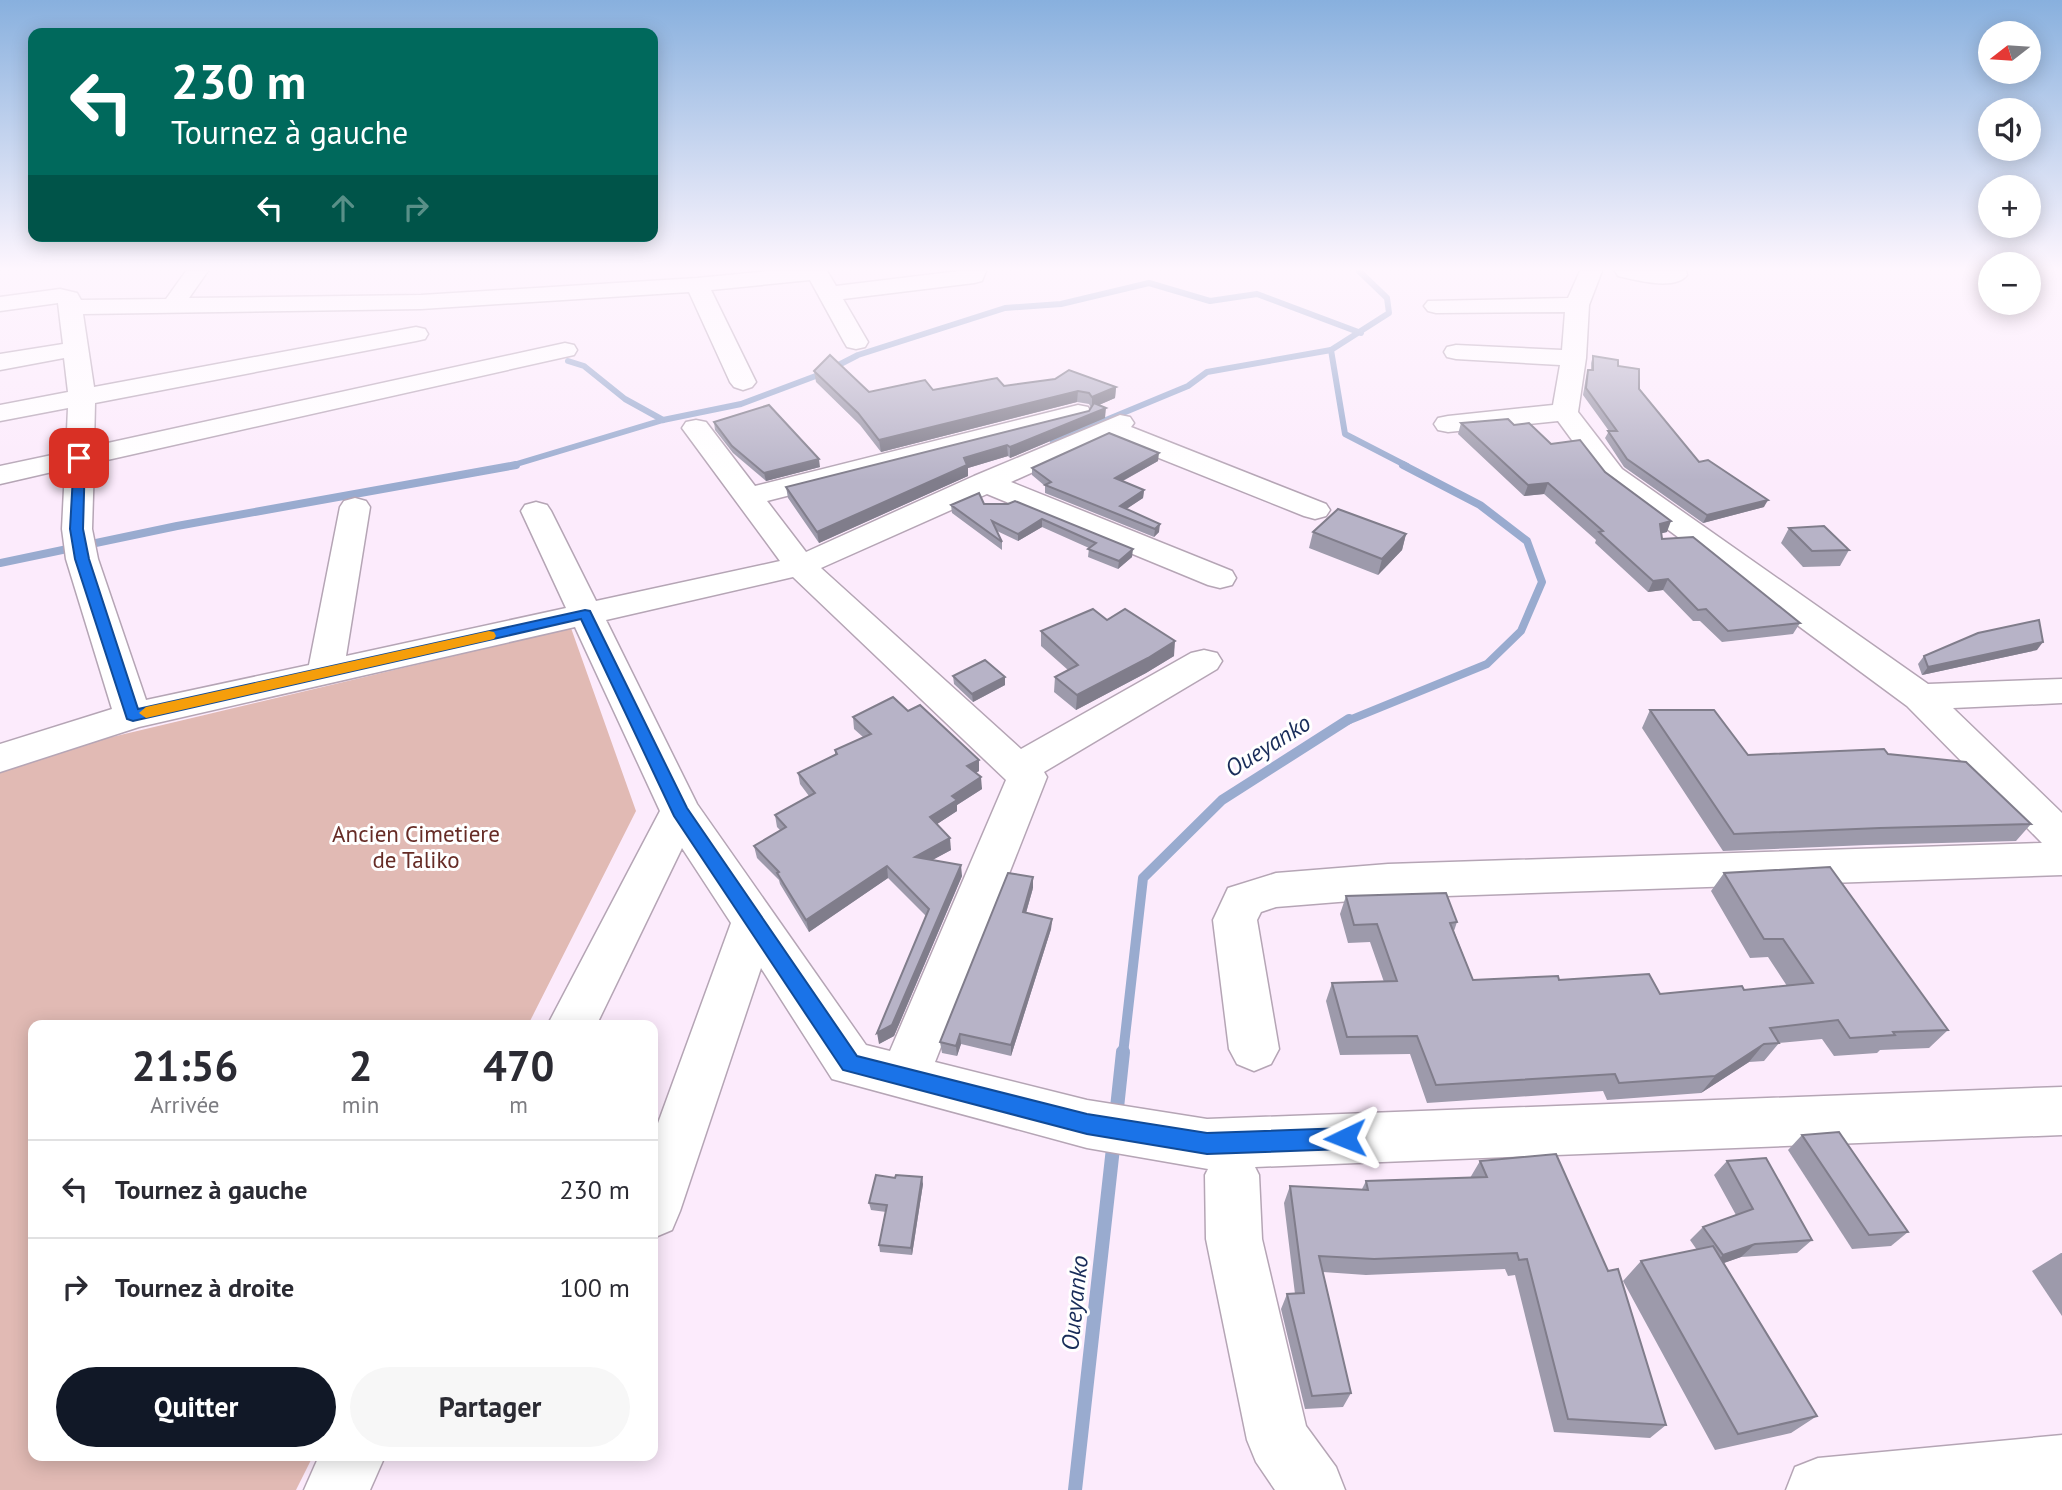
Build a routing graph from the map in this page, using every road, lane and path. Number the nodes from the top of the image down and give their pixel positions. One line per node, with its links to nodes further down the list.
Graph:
1 (75, 341): 6 (street)
2 (381, 341): 13 (street)
3 (415, 341): 12 (street)
4 (723, 341): 11 (street)
5 (1575, 341): 9 (street)
6 (76, 349): 10 (street); 13 (street)
7 (565, 350): 12 (street)
8 (1456, 352): 9 (street)
9 (1574, 358): 14 (street)
10 (0, 362)
11 (743, 382)
12 (412, 384): 19 (street)
13 (82, 397): 15 (street); 19 (street)
14 (1565, 412): 17 (street); 32 (street)
15 (0, 413)
16 (1078, 413): 22 (street)
17 (1448, 424)
18 (696, 428): 22 (street)
19 (79, 458): 20 (street); 33 (street)
20 (0, 475)
21 (984, 482): 24 (street); 26 (street); 27 (street)
22 (748, 497): 26 (street)
23 (355, 507): 30 (street)
24 (1315, 510)
25 (536, 511): 28 (street)
26 (800, 566): 28 (street); 35 (street)
27 (1220, 578)
28 (585, 614): 30 (street); 36 (street)
29 (1203, 661): 35 (street)
30 (325, 673): 33 (street)
31 (2062, 691): 32 (street)
32 (1920, 697): 37 (street)
33 (133, 716): 34 (street)
34 (0, 758)
35 (1018, 769): 42 (street)
36 (680, 811): 39 (street); 40 (street)
37 (2062, 838)
38 (2062, 859): 41 (street)
39 (754, 921): 42 (street); 45 (street)
40 (574, 1020)
41 (1254, 1049)
42 (904, 1077): 44 (street)
43 (2062, 1111): 44 (street)
44 (1219, 1159): 49 (street)
45 (658, 1197)
46 (350, 1461): 48 (street)
47 (2062, 1467): 50 (street)
48 (335, 1490)
49 (1313, 1490)
50 (1817, 1490)

